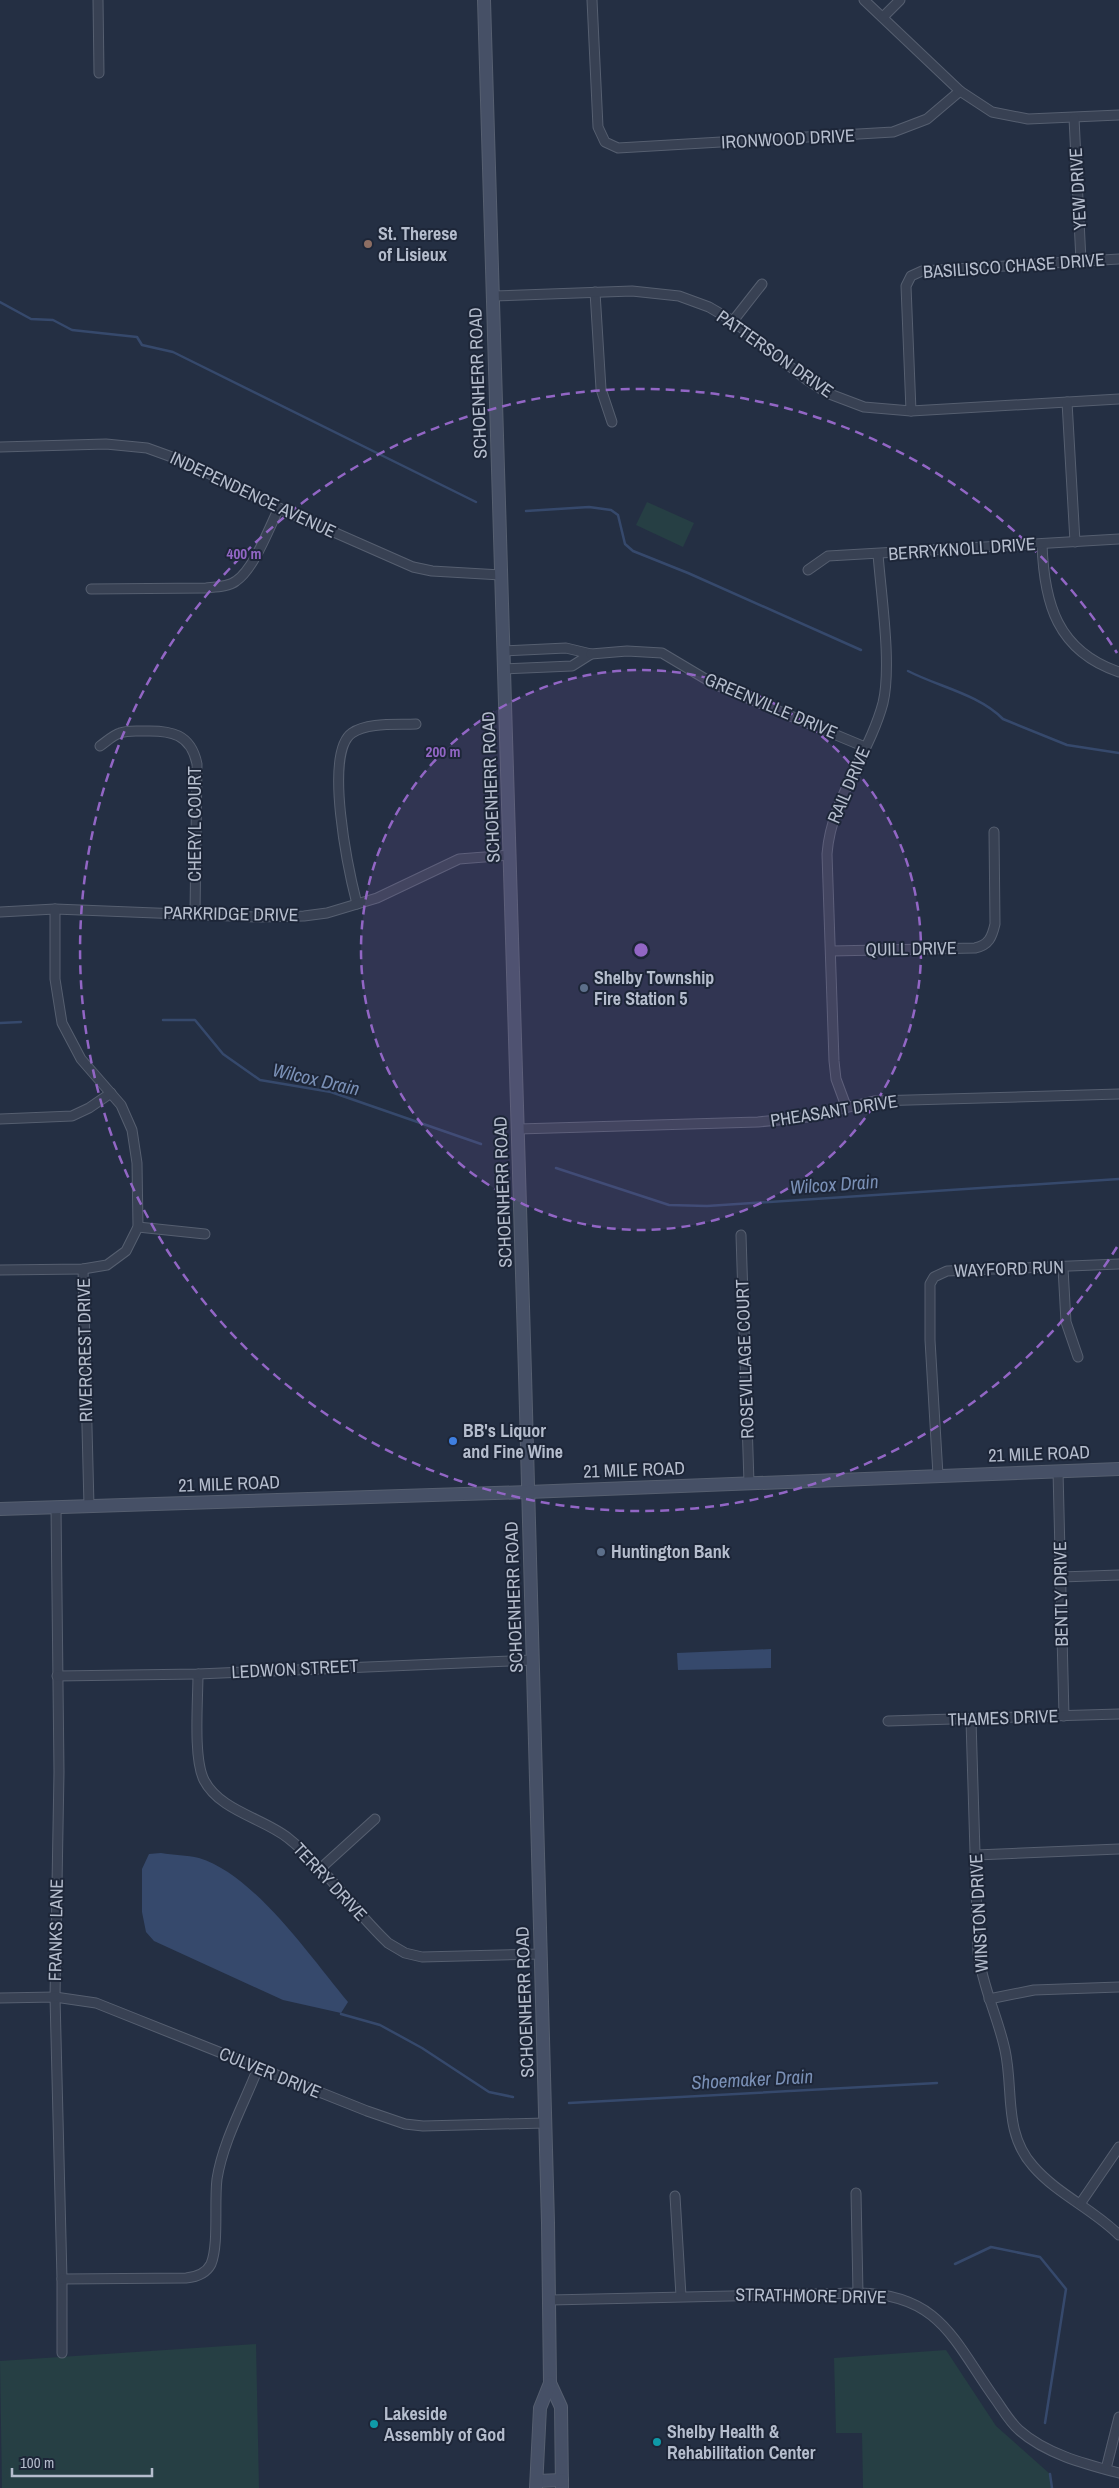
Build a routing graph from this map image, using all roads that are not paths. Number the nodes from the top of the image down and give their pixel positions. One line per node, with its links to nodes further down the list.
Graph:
1 (98, 0): 7 (street)
2 (484, 0): 15 (street, SCHOENHERR ROAD)
3 (592, 0): 8 (street, IRONWOOD DRIVE)
4 (864, 0): 6 (street)
5 (900, 0): 6 (street)
6 (883, 17): 8 (street)
7 (99, 73)
8 (960, 91): 10 (street)
9 (1119, 116): 10 (street)
10 (1074, 118): 12 (street, YEW DRIVE)
11 (1119, 259): 12 (street, BASILISCO CHASE DRIVE)
12 (1081, 261): 19 (street, BASILISCO CHASE DRIVE)
13 (762, 284): 16 (street)
14 (595, 292): 15 (street, PATTERSON DRIVE); 16 (street, PATTERSON DRIVE); 20 (street)
15 (493, 296): 28 (street, SCHOENHERR ROAD)
16 (733, 321): 19 (street, PATTERSON DRIVE)
17 (1119, 399): 18 (street, PATTERSON DRIVE)
18 (1067, 402): 19 (street, PATTERSON DRIVE); 24 (street)
19 (911, 410)
20 (612, 422)
21 (0, 447): 22 (street, INDEPENDENCE AVENUE)
22 (279, 508): 28 (street, INDEPENDENCE AVENUE); 29 (street)
23 (1119, 539): 24 (street, BERRYKNOLL DRIVE)
24 (1075, 542): 25 (street, BERRYKNOLL DRIVE)
25 (1042, 544): 26 (street, BERRYKNOLL DRIVE); 33 (street)
26 (878, 554): 27 (street, BERRYKNOLL DRIVE); 36 (street, RAIL DRIVE)
27 (808, 570)
28 (501, 575): 30 (street, SCHOENHERR ROAD)
29 (91, 590)
30 (504, 651): 31 (street, GREENVILLE DRIVE); 32 (street, SCHOENHERR ROAD)
31 (590, 654): 32 (street, GREENVILLE DRIVE); 36 (street, GREENVILLE DRIVE)
32 (505, 669): 38 (street, SCHOENHERR ROAD)
33 (1119, 672)
34 (416, 724): 39 (street)
35 (100, 746): 42 (street, CHERYL COURT)
36 (865, 747): 43 (street, RAIL DRIVE)
37 (994, 832): 43 (street, QUILL DRIVE)
38 (510, 855): 39 (street, PARKRIDGE DRIVE); 48 (street, SCHOENHERR ROAD)
39 (357, 904): 42 (street, PARKRIDGE DRIVE)
40 (55, 909): 41 (street, PARKRIDGE DRIVE); 42 (street, PARKRIDGE DRIVE); 44 (street)
41 (0, 912)
42 (195, 913)
43 (831, 951): 46 (street, RAIL DRIVE)
44 (111, 1093): 47 (street); 49 (street)
45 (1119, 1094): 46 (street, PHEASANT DRIVE)
46 (846, 1106): 48 (street, PHEASANT DRIVE)
47 (0, 1119)
48 (518, 1129): 61 (street, SCHOENHERR ROAD)
49 (138, 1227): 50 (street); 54 (street, RIVERCREST DRIVE)
50 (205, 1234)
51 (741, 1235): 60 (street, ROSEVILLAGE COURT)
52 (1119, 1264): 53 (street, WAYFORD RUN)
53 (1063, 1268): 56 (street); 59 (street, WAYFORD RUN)
54 (83, 1269): 55 (street); 62 (street, RIVERCREST DRIVE)
55 (0, 1270)
56 (1078, 1357)
57 (1119, 1469): 58 (street, 21 MILE ROAD)
58 (1058, 1471): 59 (street, 21 MILE ROAD); 66 (street, BENTLY DRIVE)
59 (938, 1475): 60 (street, 21 MILE ROAD)
60 (748, 1483): 61 (street, 21 MILE ROAD)
61 (528, 1492): 62 (street, 21 MILE ROAD); 67 (street, SCHOENHERR ROAD)
62 (89, 1506): 63 (street, 21 MILE ROAD)
63 (56, 1507): 64 (street, 21 MILE ROAD); 69 (street, FRANKS LANE)
64 (0, 1509)
65 (1119, 1575): 66 (street)
66 (1061, 1578): 71 (street, BENTLY DRIVE)
67 (533, 1660): 68 (street, LEDWON STREET); 78 (street, SCHOENHERR ROAD)
68 (198, 1674): 69 (street, LEDWON STREET); 77 (street, TERRY DRIVE)
69 (57, 1676): 80 (street, FRANKS LANE)
70 (1119, 1714): 71 (street, THAMES DRIVE)
71 (1064, 1716): 72 (street, THAMES DRIVE)
72 (971, 1720): 73 (street, THAMES DRIVE); 76 (street, WINSTON DRIVE)
73 (888, 1722)
74 (375, 1819): 77 (street)
75 (1119, 1849): 76 (street)
76 (976, 1855): 82 (street, WINSTON DRIVE)
77 (321, 1868): 78 (street, TERRY DRIVE)
78 (541, 1954): 84 (street, SCHOENHERR ROAD)
79 (1119, 1987): 82 (street)
80 (54, 1997): 81 (street, CULVER DRIVE); 83 (street, CULVER DRIVE); 90 (street, FRANKS LANE)
81 (0, 1998)
82 (989, 1999): 88 (street, WINSTON DRIVE)
83 (258, 2068): 84 (street, CULVER DRIVE); 90 (street)
84 (545, 2123): 93 (street, SCHOENHERR ROAD)
85 (1119, 2147): 88 (street)
86 (856, 2193): 91 (street)
87 (676, 2196): 92 (street)
88 (1080, 2204): 89 (street, WINSTON DRIVE)
89 (1119, 2235)
90 (62, 2279): 94 (street, FRANKS LANE)
91 (858, 2293): 92 (street, STRATHMORE DRIVE); 97 (street, STRATHMORE DRIVE)
92 (681, 2296): 93 (street, STRATHMORE DRIVE)
93 (550, 2300): 95 (street, SCHOENHERR ROAD)
94 (62, 2353)
95 (550, 2383): 99 (street, SCHOENHERR ROAD); 100 (street, SCHOENHERR ROAD)
96 (1119, 2417): 97 (street)
97 (1106, 2470): 98 (street, STRATHMORE DRIVE)
98 (1119, 2473)
99 (537, 2484): 100 (street)
100 (562, 2484)

